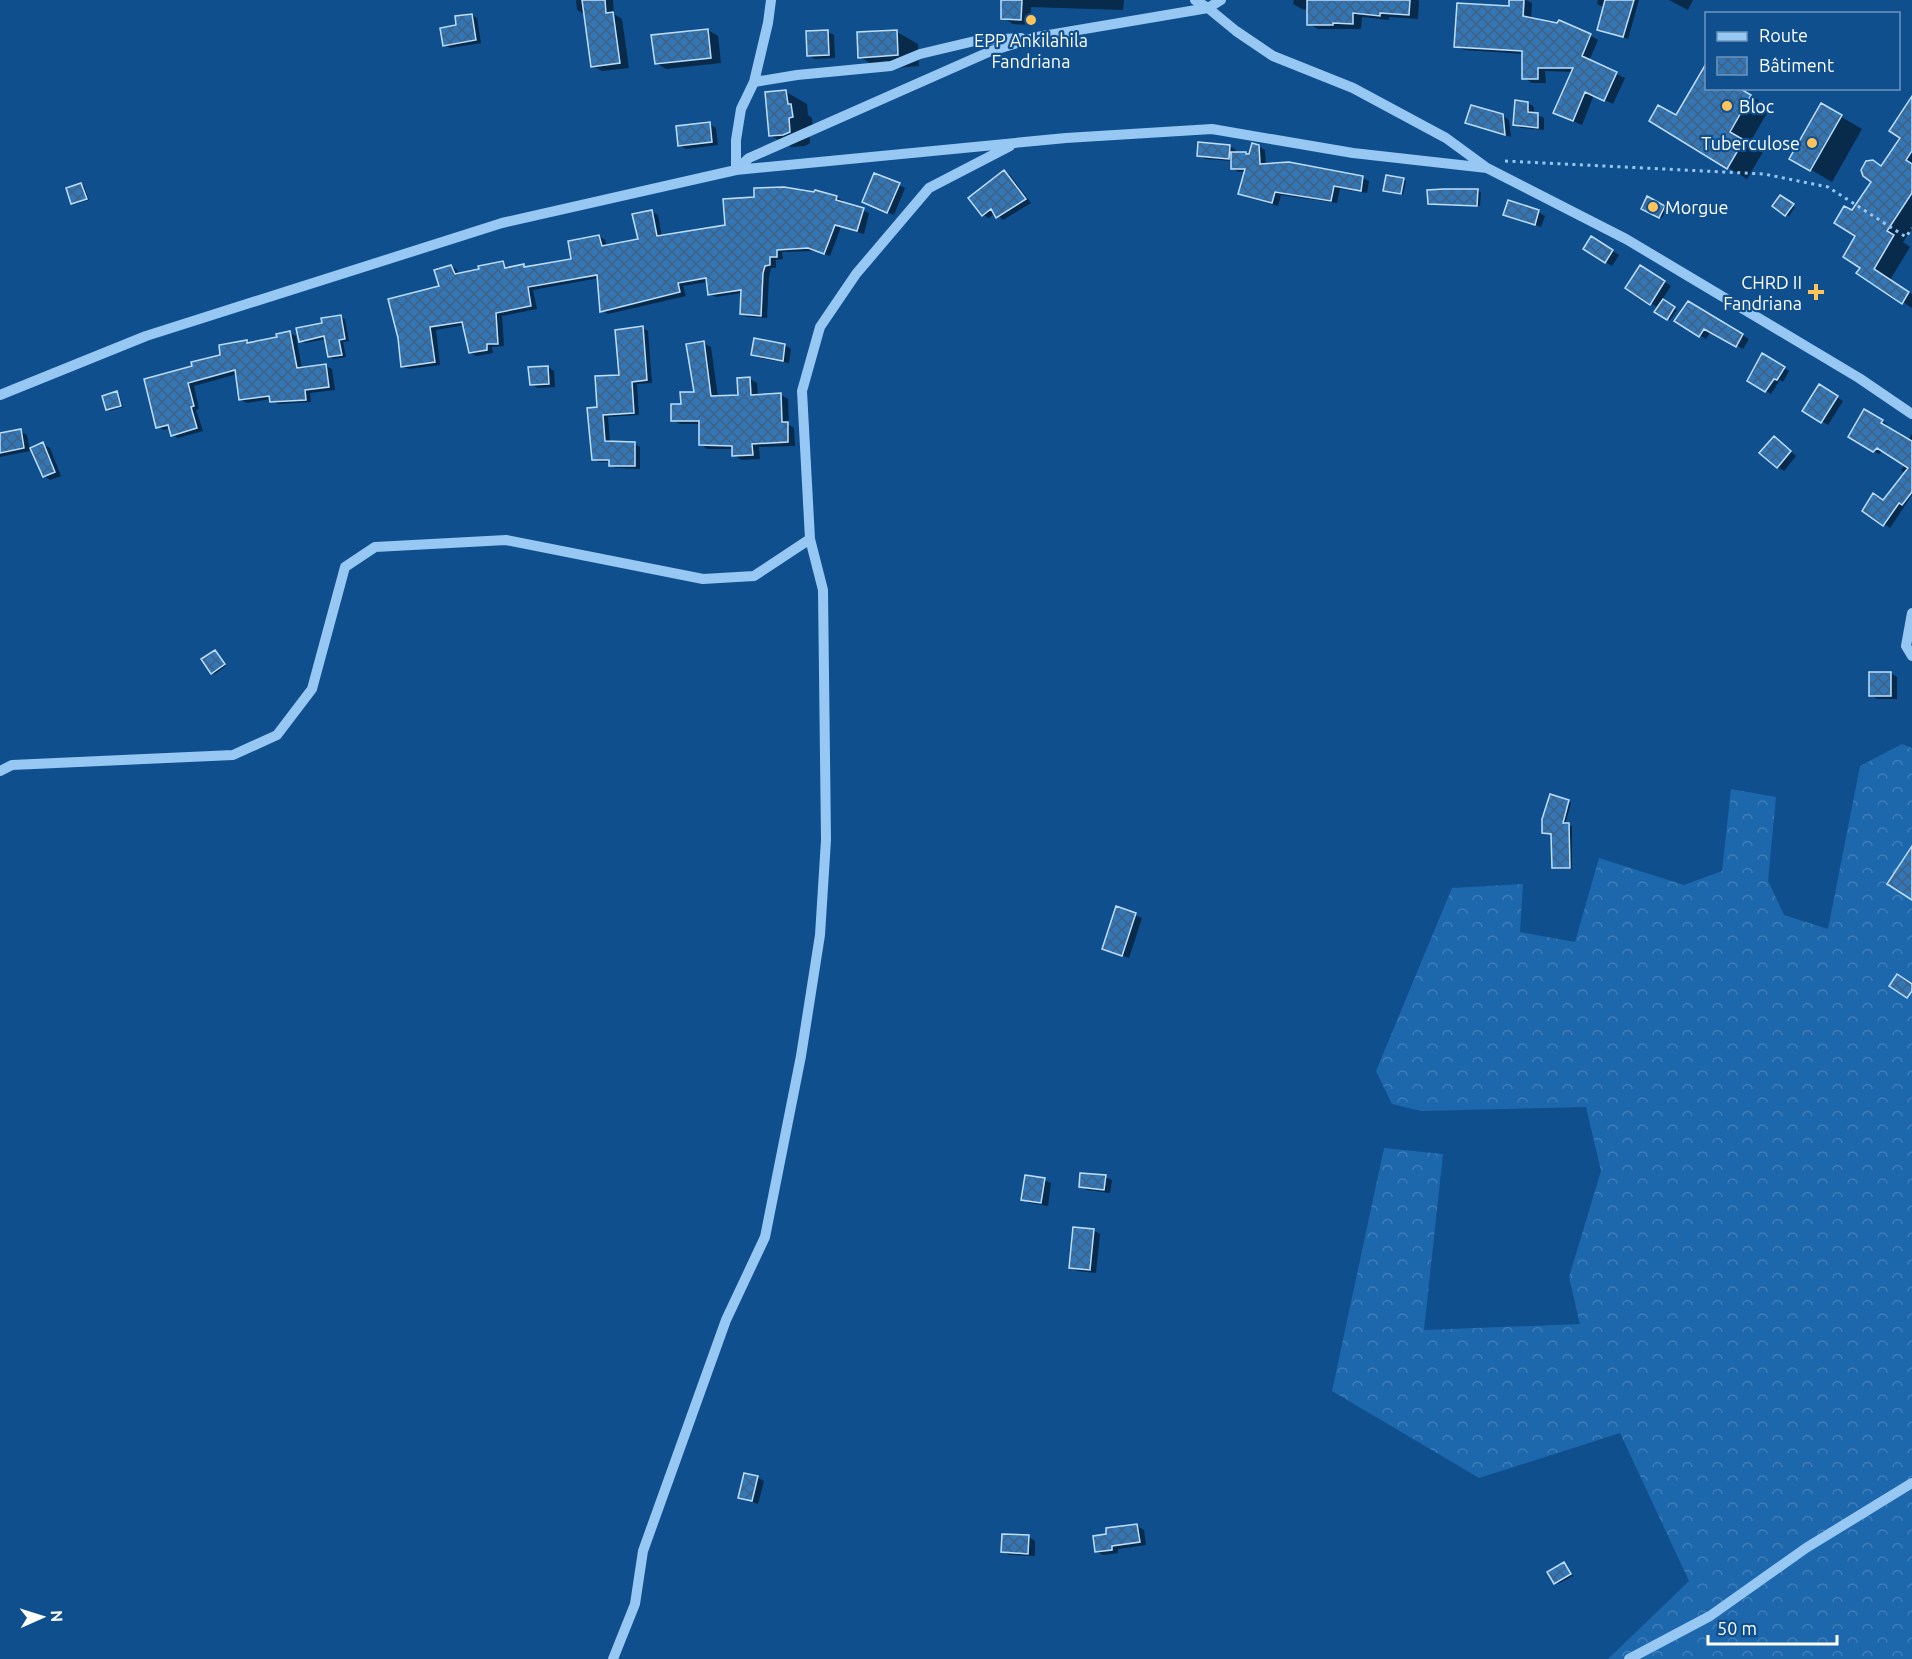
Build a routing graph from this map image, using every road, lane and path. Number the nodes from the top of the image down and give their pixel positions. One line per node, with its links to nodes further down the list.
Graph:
1 (771, 0): 6 (street)
2 (1195, 0): 4 (street)
3 (1221, 0): 4 (street)
4 (1209, 4): 5 (street); 8 (street)
5 (1037, 37): 6 (street); 9 (street)
6 (754, 82): 9 (street)
7 (1016, 142): 8 (street); 9 (street); 13 (street)
8 (1487, 168): 10 (path); 12 (street)
9 (736, 170): 11 (street)
10 (1912, 228)
11 (0, 395)
12 (1912, 414)
13 (810, 539): 16 (street); 18 (street)
14 (1912, 613): 15 (street)
15 (1912, 656)
16 (0, 771)
17 (1912, 1483): 19 (street)
18 (613, 1659)
19 (1629, 1659)

